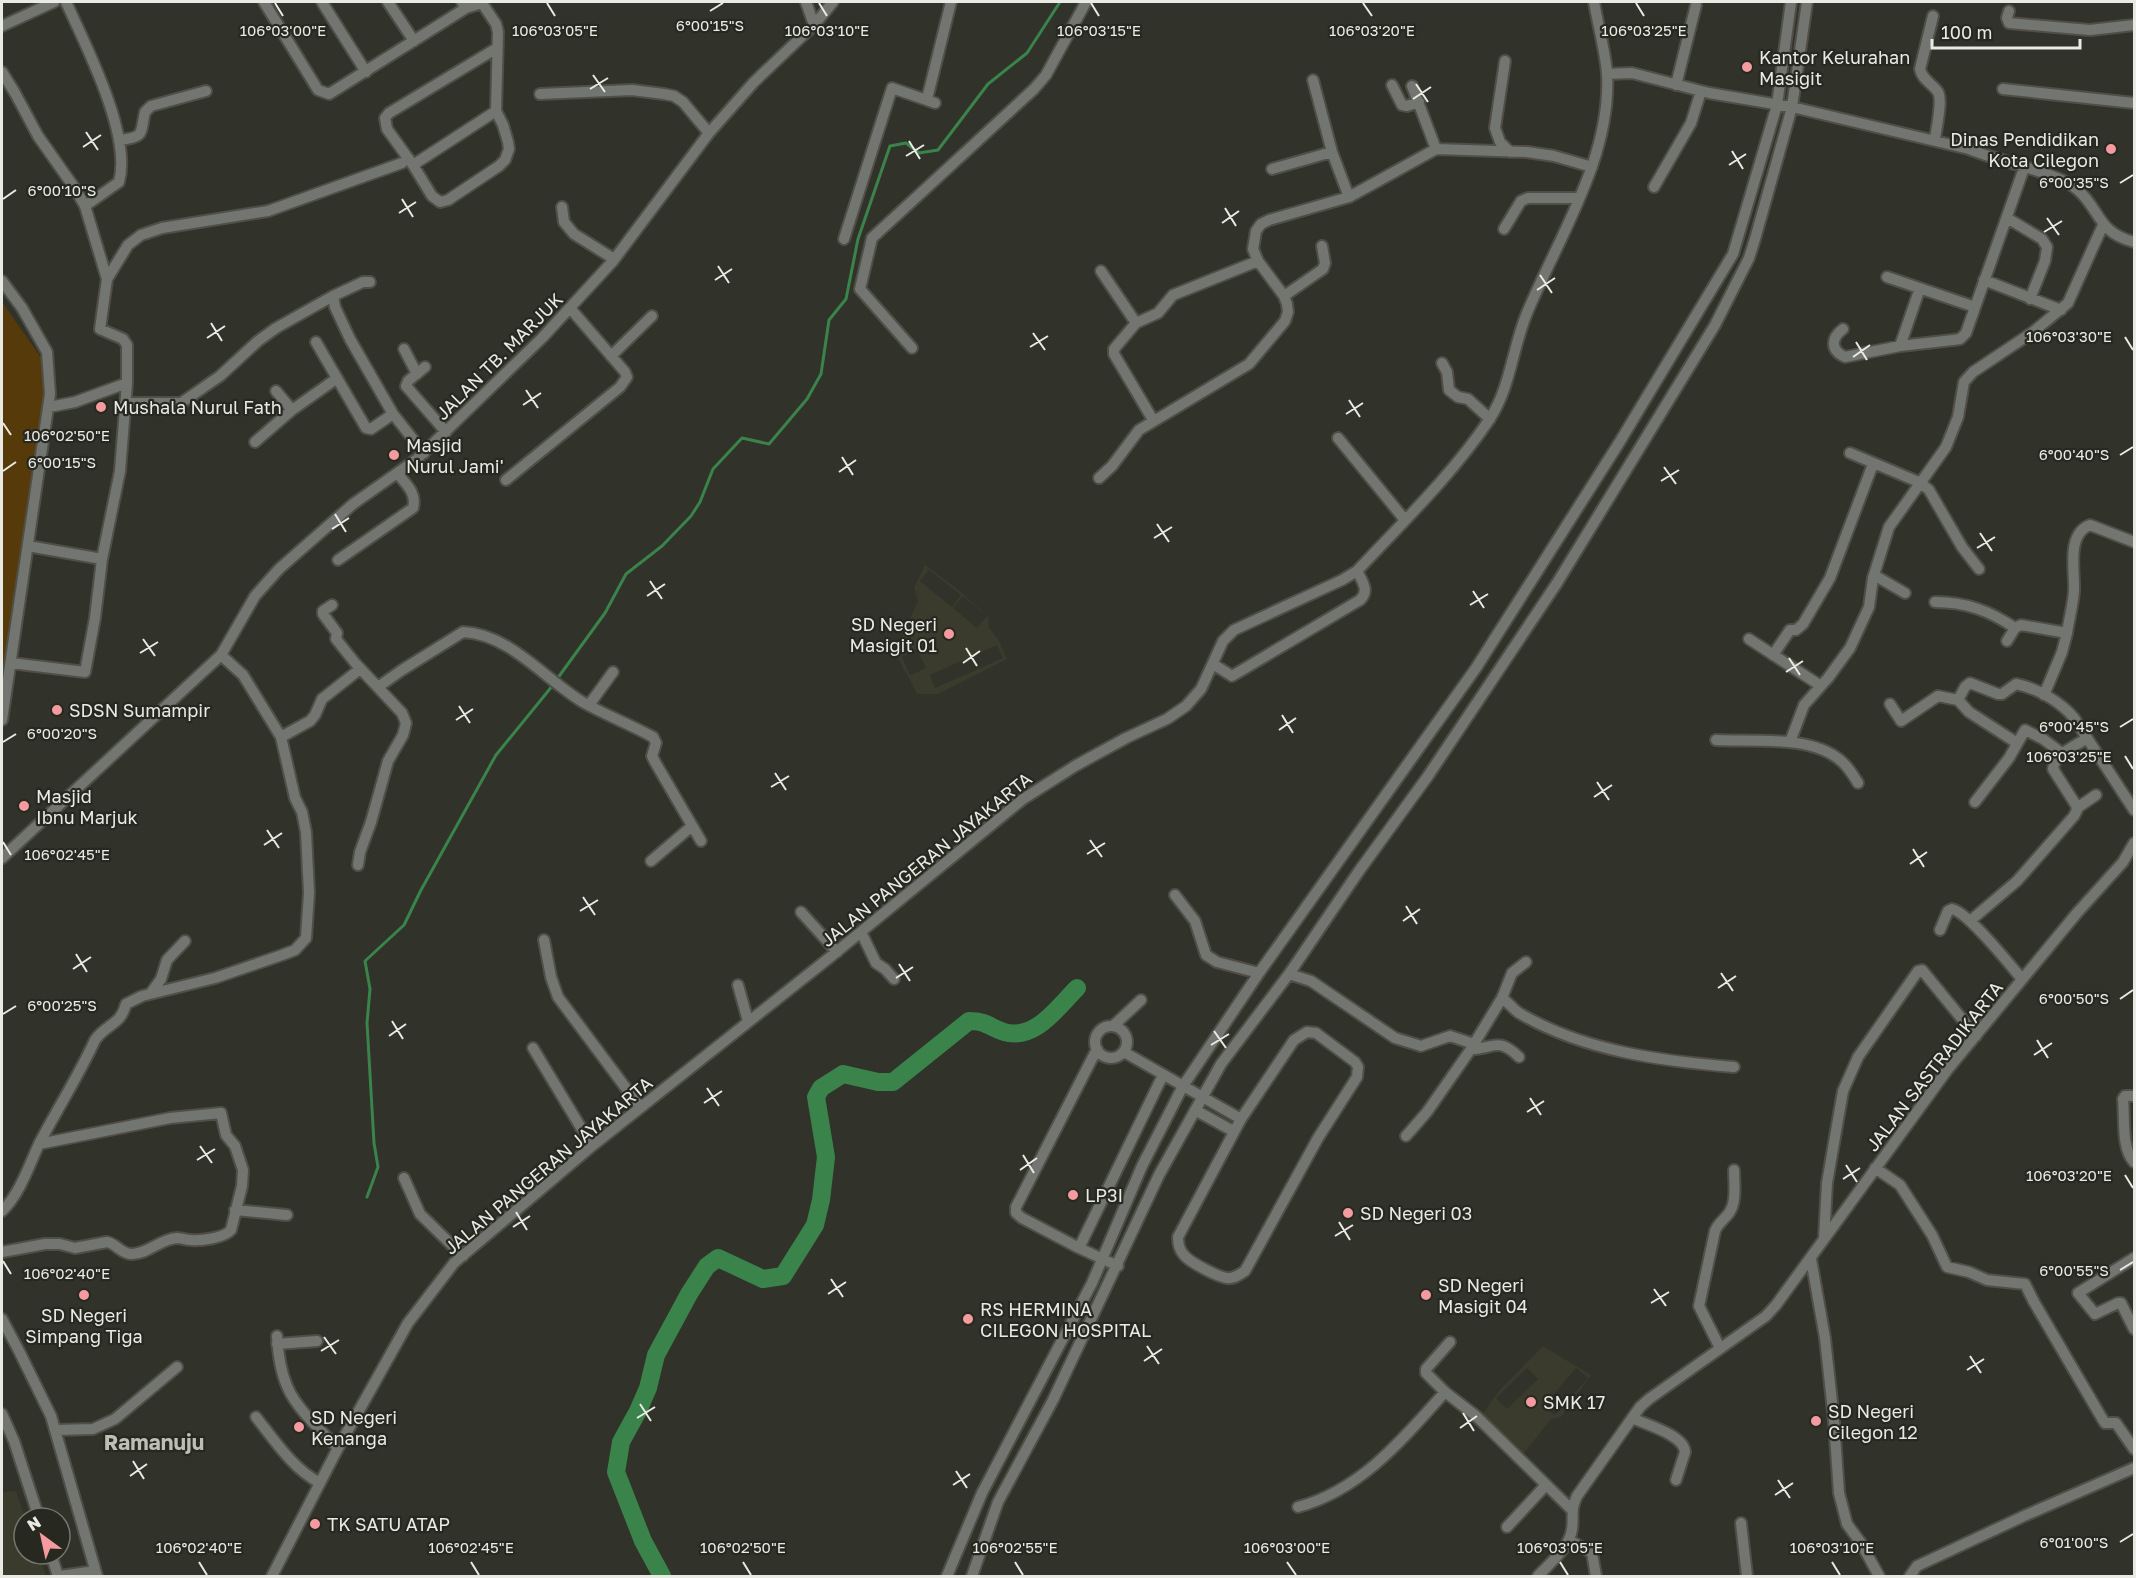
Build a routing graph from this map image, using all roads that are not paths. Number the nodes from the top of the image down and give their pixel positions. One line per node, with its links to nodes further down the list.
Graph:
1 (54, 2): 19 (street)
2 (66, 2): 40 (street)
3 (264, 2): 24 (street)
4 (322, 2): 24 (street)
5 (388, 2): 20 (street)
6 (806, 2): 17 (street)
7 (833, 2): 17 (street, JALAN TB. MARJUK)
8 (951, 2): 57 (street)
9 (1086, 2): 80 (street)
10 (1594, 2): 25 (street, JALAN PANGERAN JAYAKARTA)
11 (1791, 2): 36 (street)
12 (1807, 2): 37 (street)
13 (464, 5): 20 (street); 21 (street)
14 (1695, 5): 28 (street)
15 (2009, 11): 18 (street)
16 (1934, 16): 41 (street)
17 (814, 25): 39 (street, JALAN TB. MARJUK)
18 (2134, 25)
19 (2, 26)
20 (414, 41): 24 (street)
21 (496, 48): 38 (street); 45 (street)
22 (1505, 62): 44 (street)
23 (2, 72): 52 (street)
24 (366, 72)
25 (1607, 74): 28 (street); 46 (street, JALAN PANGERAN JAYAKARTA)
26 (1313, 80): 43 (street)
27 (1392, 85): 34 (street)
28 (1676, 85): 32 (street)
29 (1412, 86): 34 (street)
30 (2003, 89): 35 (street)
31 (206, 91): 40 (street)
32 (1701, 91): 36 (street); 49 (street)
33 (540, 94): 39 (street)
34 (1419, 102): 42 (street)
35 (2134, 103)
36 (1776, 105): 37 (street); 122 (street)
37 (1792, 107): 41 (street); 125 (street)
38 (496, 111): 45 (street); 45 (street)
39 (709, 133): 60 (street, JALAN TB. MARJUK)
40 (120, 140): 52 (street)
41 (1935, 140): 47 (street)
42 (1436, 149): 44 (street); 50 (street)
43 (1332, 152): 48 (street); 50 (street)
44 (1510, 152): 46 (street)
45 (408, 164): 64 (street)
46 (1592, 167): 51 (street, JALAN PANGERAN JAYAKARTA)
47 (2024, 168): 54 (street); 55 (street)
48 (1272, 169)
49 (1654, 187)
50 (1349, 198): 61 (street)
51 (1579, 198): 56 (street); 91 (street, JALAN PANGERAN JAYAKARTA)
52 (86, 206): 64 (street)
53 (562, 207): 60 (street)
54 (2007, 218): 65 (street); 71 (street)
55 (2103, 225): 58 (street); 74 (street)
56 (1504, 229)
57 (844, 238)
58 (2134, 242)
59 (1322, 246): 70 (street)
60 (614, 260): 73 (street, JALAN TB. MARJUK)
61 (1258, 261): 70 (street); 76 (street)
62 (1101, 271): 76 (street)
63 (1887, 277): 68 (street)
64 (107, 279): 85 (street)
65 (1984, 280): 71 (street); 72 (street)
66 (2, 281): 88 (street)
67 (370, 282): 69 (street)
68 (1920, 288): 72 (street); 79 (street)
69 (333, 296): 87 (street); 90 (street)
70 (1284, 296): 92 (street)
71 (2030, 299): 74 (street)
72 (1975, 307): 79 (street)
73 (570, 308): 82 (street); 93 (street, JALAN TB. MARJUK)
74 (2061, 310): 102 (street)
75 (652, 316): 82 (street)
76 (1136, 323): 92 (street)
77 (1843, 329): 79 (street)
78 (316, 342): 84 (street)
79 (1900, 346)
80 (912, 348)
81 (404, 349): 93 (street)
82 (611, 356): 101 (street)
83 (1442, 363): 91 (street)
84 (336, 379): 89 (street); 90 (street)
85 (127, 383): 87 (street); 88 (street)
86 (276, 391): 89 (street)
87 (125, 403): 106 (street)
88 (49, 407): 105 (street)
89 (292, 410): 95 (street)
90 (393, 414): 96 (street)
91 (1490, 419): 103 (street, JALAN PANGERAN JAYAKARTA)
92 (1153, 420): 100 (street)
93 (446, 432): 96 (street, JALAN TB. MARJUK)
94 (1338, 438): 103 (street)
95 (255, 442)
96 (424, 453): 99 (street, JALAN TB. MARJUK)
97 (1850, 453): 98 (street)
98 (1873, 464): 102 (street); 119 (street)
99 (397, 473): 107 (street); 118 (street, JALAN TB. MARJUK)
100 (1099, 478)
101 (506, 480)
102 (1921, 483): 108 (street); 110 (street)
103 (1405, 520): 109 (street, JALAN PANGERAN JAYAKARTA)
104 (2134, 542): 115 (street)
105 (28, 546): 106 (street); 120 (street)
106 (102, 559): 120 (street)
107 (338, 560)
108 (1979, 569)
109 (1357, 571): 121 (street, JALAN PANGERAN JAYAKARTA); 121 (street)
110 (1874, 575): 111 (street); 126 (street)
111 (1905, 593)
112 (1935, 602): 114 (street)
113 (332, 605): 123 (street)
114 (2015, 628): 115 (street); 117 (street)
115 (2067, 633): 128 (street)
116 (1749, 639): 119 (street)
117 (2007, 640)
118 (221, 655): 133 (street); 147 (street, JALAN TB. MARJUK)
119 (1773, 655): 126 (street)
120 (11, 663): 132 (street)
121 (1213, 664): 154 (street, JALAN PANGERAN JAYAKARTA)
122 (1478, 665): 125 (street); 159 (street)
123 (360, 669): 127 (street); 133 (street)
124 (613, 672): 131 (street)
125 (1498, 672): 160 (street)
126 (1821, 686): 136 (street)
127 (378, 687): 131 (street); 149 (street)
128 (2044, 695): 129 (street); 134 (street)
129 (1958, 700): 130 (street); 137 (street)
130 (1890, 704)
131 (589, 705): 144 (street)
132 (2, 720)
133 (281, 736): 164 (street)
134 (2087, 738): 138 (street); 143 (street)
135 (1716, 740): 136 (street)
136 (1790, 742): 139 (street)
137 (2017, 743): 138 (street); 141 (street)
138 (2063, 754): 142 (street)
139 (1858, 783)
140 (2096, 795): 142 (street)
141 (1975, 802)
142 (2077, 808): 152 (street)
143 (2134, 810)
144 (692, 826): 145 (street); 148 (street)
145 (701, 841)
146 (2134, 843): 162 (street, JALAN SASTRADIKARTA)
147 (2, 858)
148 (651, 861)
149 (358, 865)
150 (1175, 895): 159 (street)
151 (801, 912): 157 (street)
152 (1970, 921): 153 (street); 162 (street)
153 (1940, 930)
154 (861, 932): 157 (street, JALAN PANGERAN JAYAKARTA); 161 (street)
155 (544, 940): 180 (street)
156 (185, 941): 164 (street)
157 (837, 952): 167 (street, JALAN PANGERAN JAYAKARTA)
158 (1526, 962): 165 (street)
159 (1259, 973): 177 (street)
160 (1289, 974): 170 (street); 178 (street)
161 (894, 979)
162 (2022, 979): 169 (street, JALAN SASTRADIKARTA)
163 (738, 985): 167 (street)
164 (151, 993): 185 (street)
165 (1502, 998): 170 (street); 175 (street)
166 (1141, 1000): 168 (street)
167 (748, 1021): 180 (street, JALAN PANGERAN JAYAKARTA)
168 (1113, 1026): 172 (street); 173 (street)
169 (1976, 1036): 188 (street, JALAN SASTRADIKARTA); 194 (street)
170 (1473, 1047): 174 (street); 184 (street)
171 (533, 1048): 186 (street)
172 (1097, 1049): 173 (street); 196 (street)
173 (1124, 1052): 176 (street)
174 (1519, 1058)
175 (1734, 1067)
176 (1163, 1076): 177 (street); 196 (street)
177 (1183, 1086): 178 (street); 195 (street)
178 (1202, 1096): 181 (street); 182 (street)
179 (2134, 1096): 187 (street)
180 (640, 1107): 186 (street, JALAN PANGERAN JAYAKARTA)
181 (1194, 1110): 183 (street); 198 (street)
182 (1240, 1119): 183 (street); 183 (street)
183 (1233, 1131)
184 (1406, 1136)
185 (39, 1144): 191 (street); 192 (street)
186 (592, 1146): 199 (street, JALAN PANGERAN JAYAKARTA)
187 (2134, 1162)
188 (1875, 1168): 194 (street, JALAN SASTRADIKARTA); 217 (street)
189 (1734, 1170): 208 (street)
190 (404, 1178): 199 (street)
191 (235, 1210): 193 (street); 197 (street)
192 (2, 1211)
193 (287, 1215)
194 (1824, 1239): 202 (street, JALAN SASTRADIKARTA)
195 (1108, 1245): 198 (street); 201 (street)
196 (1079, 1248): 201 (street)
197 (2, 1252)
198 (1124, 1253): 203 (street)
199 (463, 1256): 216 (street, JALAN PANGERAN JAYAKARTA)
200 (2134, 1258): 205 (street)
201 (1102, 1259): 203 (street); 215 (street)
202 (1811, 1259): 208 (street, JALAN SASTRADIKARTA); 237 (street)
203 (1118, 1266): 218 (street)
204 (2, 1319): 214 (street)
205 (2134, 1329)
206 (317, 1341): 216 (street)
207 (1450, 1342): 210 (street)
208 (1720, 1348): 213 (street, JALAN SASTRADIKARTA)
209 (177, 1367): 214 (street)
210 (1445, 1392): 222 (street); 224 (street)
211 (2, 1414): 223 (street)
212 (256, 1417): 221 (street)
213 (1632, 1418): 220 (street); 225 (street, JALAN SASTRADIKARTA)
214 (55, 1430): 229 (street)
215 (1006, 1446): 218 (street); 232 (street)
216 (338, 1448): 221 (street, JALAN PANGERAN JAYAKARTA)
217 (2134, 1449)
218 (1025, 1453): 233 (street)
219 (2134, 1468): 238 (street)
220 (1676, 1480)
221 (320, 1483): 231 (street, JALAN PANGERAN JAYAKARTA)
222 (1546, 1485): 225 (street); 227 (street)
223 (35, 1506)
224 (1298, 1508)
225 (1571, 1509): 228 (street, JALAN SASTRADIKARTA)
226 (1741, 1523): 236 (street)
227 (1507, 1527)
228 (1569, 1540): 234 (street); 235 (street)
229 (96, 1574): 230 (street)
230 (59, 1576)
231 (273, 1576)
232 (947, 1576)
233 (972, 1576)
234 (1538, 1576)
235 (1596, 1576)
236 (1747, 1576)
237 (1879, 1576)
238 (1910, 1576)

